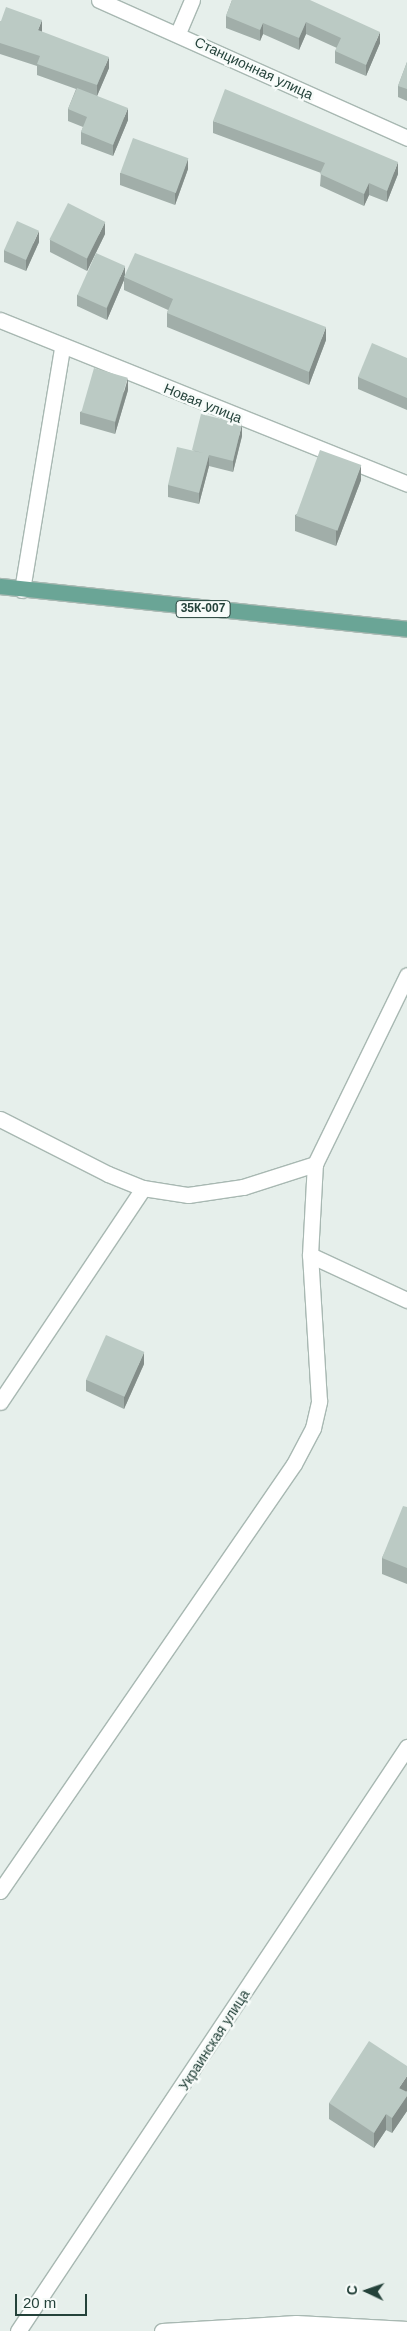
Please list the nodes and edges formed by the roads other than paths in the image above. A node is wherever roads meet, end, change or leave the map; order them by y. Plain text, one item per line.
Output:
1 (99, 0) edge
2 (192, 0) edge
3 (178, 33) junction
4 (407, 138) edge
5 (0, 320) edge
6 (62, 348) junction
7 (407, 484) edge
8 (0, 586) edge
9 (22, 590) junction
10 (407, 629) edge
11 (407, 975) edge
12 (0, 1119) edge
13 (315, 1164) junction
14 (143, 1188) junction
15 (310, 1255) junction
16 (407, 1300) edge
17 (0, 1402) edge
18 (407, 1747) edge
19 (0, 1891) edge
20 (407, 2329) edge
21 (18, 2331) edge
22 (162, 2331) edge

1 - 3 street, Станционная улица
2 - 3 street
3 - 4 street, Станционная улица
5 - 6 street, Новая улица
6 - 7 street, Новая улица
6 - 9 street
8 - 9 main road, 35К-007
9 - 10 main road, 35К-007
11 - 13 street
12 - 14 street
13 - 14 street
13 - 15 street
14 - 17 street
15 - 16 street
15 - 19 street
18 - 21 street, Украинская улица
20 - 22 street

